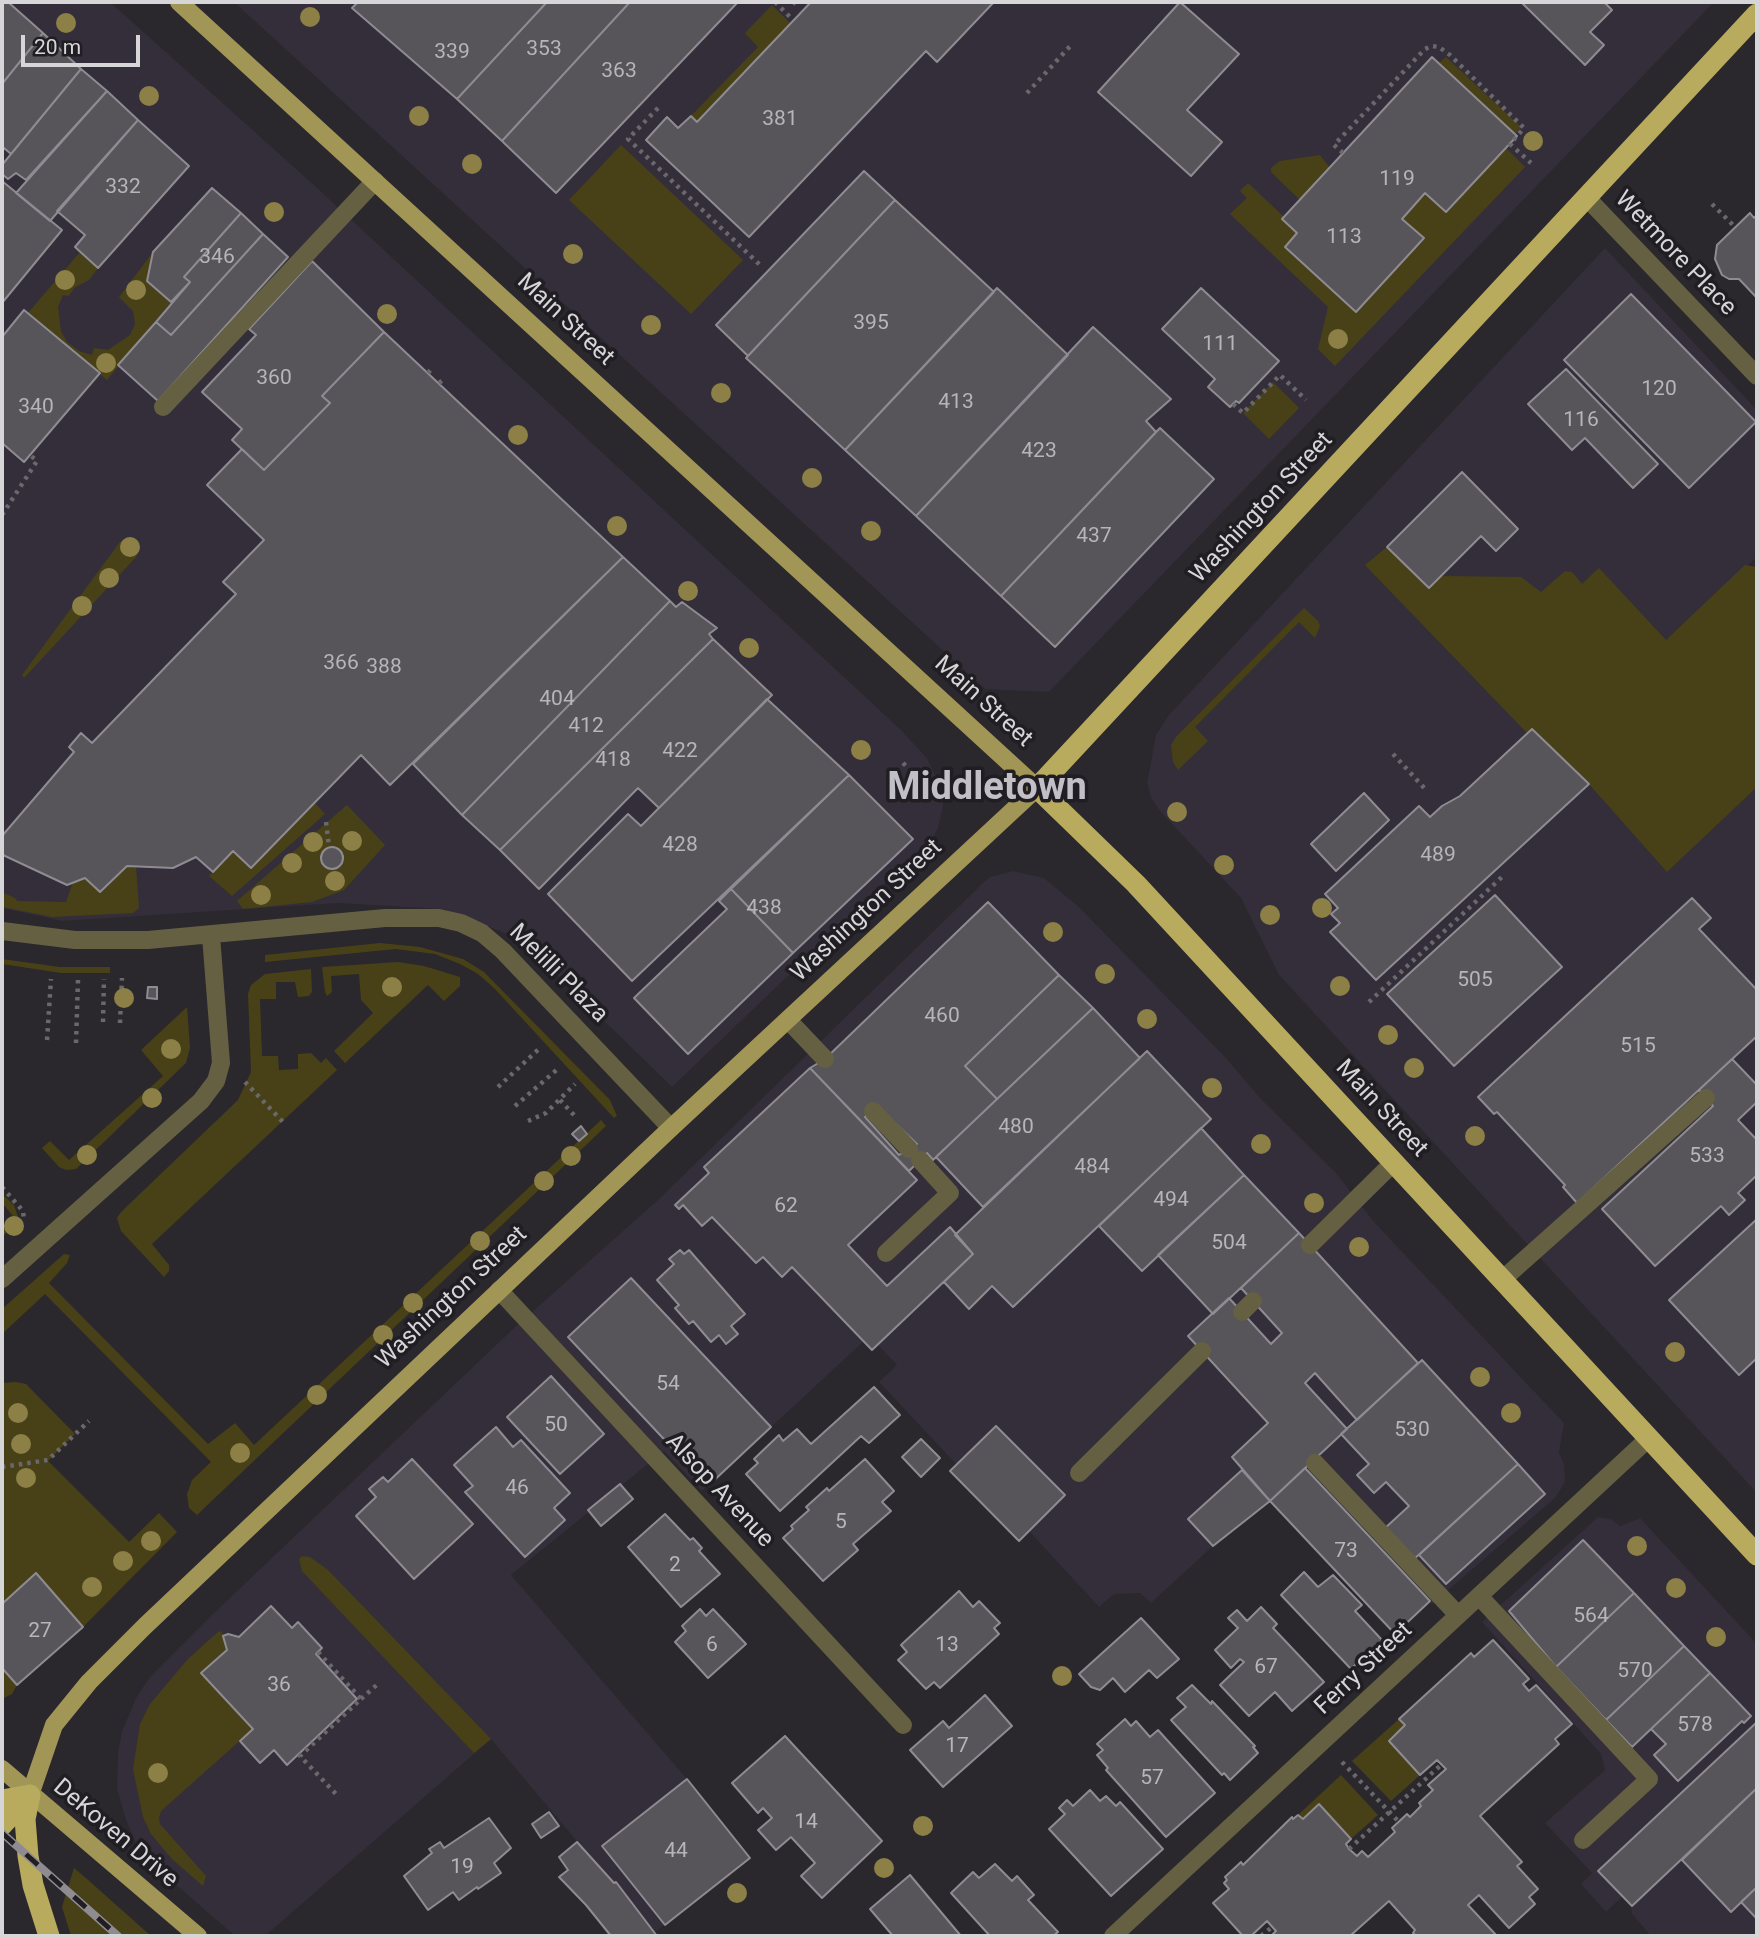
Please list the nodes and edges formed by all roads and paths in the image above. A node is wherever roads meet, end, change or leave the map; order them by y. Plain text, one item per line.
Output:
1 (179, 2) edge
2 (775, 2) edge
3 (793, 2) edge
4 (799, 2) edge
5 (1757, 14) edge
6 (793, 20) dead end
7 (1073, 43) dead end
8 (1027, 93) dead end
9 (658, 108) dead end
10 (1343, 153) dead end
11 (1531, 163) dead end
12 (375, 181) junction
13 (1586, 197) junction
14 (1712, 204) dead end
15 (1735, 227) dead end
16 (760, 265) dead end
17 (1757, 376) edge
18 (444, 379) dead end
19 (439, 383) dead end
20 (1306, 400) dead end
21 (1233, 404) dead end
22 (163, 407) dead end
23 (30, 456) dead end
24 (2, 514) edge
25 (1393, 754) dead end
26 (903, 763) dead end
27 (913, 773) dead end
28 (1037, 788) junction
29 (1427, 791) dead end
30 (326, 822) dead end
31 (329, 847) dead end
32 (1503, 876) dead end
33 (2, 931) edge
34 (211, 936) junction
35 (122, 978) dead end
36 (51, 979) dead end
37 (104, 979) dead end
38 (78, 980) dead end
39 (1369, 1002) dead end
40 (788, 1020) junction
41 (103, 1022) dead end
42 (120, 1023) dead end
43 (47, 1040) dead end
44 (76, 1043) dead end
45 (541, 1047) dead end
46 (825, 1059) dead end
47 (559, 1066) dead end
48 (243, 1078) dead end
49 (575, 1084) dead end
50 (498, 1087) dead end
51 (1706, 1098) dead end
52 (560, 1100) junction
53 (515, 1106) dead end
54 (873, 1111) dead end
55 (574, 1115) dead end
56 (528, 1121) dead end
57 (283, 1122) dead end
58 (671, 1128) junction
59 (1394, 1163) junction
60 (2, 1187) edge
61 (24, 1222) dead end
62 (1310, 1245) dead end
63 (886, 1253) dead end
64 (2, 1279) edge
65 (1503, 1279) junction
66 (499, 1290) junction
67 (1202, 1352) dead end
68 (89, 1422) dead end
69 (1650, 1437) junction
70 (1315, 1463) dead end
71 (2, 1467) edge
72 (1079, 1473) dead end
73 (1757, 1555) edge
74 (1479, 1596) junction
75 (1458, 1615) junction
76 (318, 1652) dead end
77 (380, 1682) dead end
78 (362, 1699) junction
79 (903, 1725) dead end
80 (1342, 1762) dead end
81 (1441, 1764) dead end
82 (2, 1769) edge
83 (336, 1794) dead end
84 (30, 1795) junction
85 (2, 1800) edge
86 (1389, 1812) junction
87 (1399, 1822) dead end
88 (2, 1825) edge
89 (1583, 1840) dead end
90 (1349, 1849) dead end
91 (1272, 1927) dead end
92 (49, 1936) edge
93 (198, 1936) edge
94 (1113, 1936) edge
95 (1261, 1936) edge

1 - 12 main road, Main Street
2 - 6 path
3 - 4 path
5 - 13 highway, Washington Street
7 - 8 path
9 - 16 path
10 - 11 path
12 - 22 street
12 - 28 main road, Main Street
13 - 17 street, Wetmore Place
13 - 28 highway, Washington Street
14 - 15 path
18 - 19 path
20 - 21 path
23 - 24 path
25 - 29 path
26 - 27 path
28 - 40 main road, Washington Street
28 - 59 highway, Main Street
30 - 31 path
32 - 39 path
33 - 34 street, Melilli Plaza
34 - 58 street, Melilli Plaza
34 - 64 street
35 - 42 path
36 - 43 path
37 - 41 path
38 - 44 path
40 - 46 street
40 - 58 main road, Washington Street
45 - 50 path
47 - 53 path
48 - 57 path
49 - 52 path
51 - 65 street
52 - 55 path
52 - 56 path
54 - 63 street
58 - 66 main road, Washington Street
59 - 62 street
59 - 65 highway, Main Street
60 - 61 path
65 - 69 highway, Main Street
66 - 79 street, Alsop Avenue
66 - 84 main road, Washington Street
67 - 72 street
68 - 71 path
69 - 73 highway, Main Street
69 - 74 street, Ferry Street
70 - 75 street
74 - 75 street, Ferry Street
74 - 89 street
75 - 94 street, Ferry Street
76 - 78 path
77 - 78 path
78 - 83 path
80 - 86 path
81 - 86 path
82 - 84 main road, DeKoven Drive
84 - 85 highway
84 - 88 highway
84 - 92 highway
84 - 93 main road, DeKoven Drive
86 - 87 path
86 - 90 path
91 - 95 path

